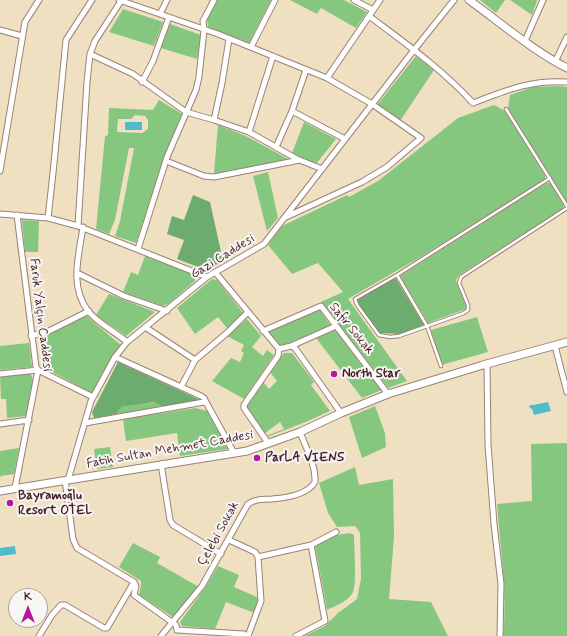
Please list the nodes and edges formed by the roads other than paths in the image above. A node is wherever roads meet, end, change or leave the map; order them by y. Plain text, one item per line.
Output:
1 (39, 0) edge
2 (92, 0) edge
3 (120, 0) edge
4 (167, 0) edge
5 (214, 0) edge
6 (275, 0) edge
7 (354, 0) edge
8 (380, 0) edge
9 (454, 0) edge
10 (469, 0) edge
11 (543, 0) edge
12 (373, 10) junction
13 (160, 14) junction
14 (369, 16) junction
15 (169, 17) junction
16 (0, 30) edge
17 (204, 30) junction
18 (22, 36) junction
19 (567, 37) edge
20 (229, 38) junction
21 (525, 41) junction
22 (251, 47) junction
23 (414, 50) junction
24 (90, 54) junction
25 (273, 56) junction
26 (555, 62) junction
27 (567, 68) edge
28 (306, 70) junction
29 (327, 78) junction
30 (142, 82) junction
31 (567, 82) edge
32 (372, 104) junction
33 (506, 109) dead end
34 (292, 110) junction
35 (186, 112) junction
36 (214, 120) junction
37 (249, 132) junction
38 (345, 139) junction
39 (276, 147) junction
40 (300, 160) junction
41 (166, 161) junction
42 (322, 169) junction
43 (0, 171) edge
44 (550, 178) junction
45 (567, 207) edge
46 (0, 214) edge
47 (17, 215) junction
48 (285, 217) junction
49 (48, 218) junction
50 (80, 226) junction
51 (138, 249) junction
52 (215, 272) junction
53 (76, 273) junction
54 (397, 275) junction
55 (207, 277) junction
56 (89, 311) junction
57 (167, 311) junction
58 (248, 312) junction
59 (336, 326) junction
60 (427, 326) junction
61 (144, 327) junction
62 (263, 331) junction
63 (31, 336) junction
64 (127, 342) junction
65 (567, 342) edge
66 (290, 346) junction
67 (555, 346) junction
68 (279, 349) junction
69 (115, 357) junction
70 (195, 360) junction
71 (487, 363) junction
72 (442, 366) dead end
73 (38, 370) junction
74 (0, 374) edge
75 (181, 387) junction
76 (567, 392) edge
77 (388, 394) junction
78 (93, 397) junction
79 (207, 404) junction
80 (341, 413) junction
81 (29, 420) junction
82 (85, 423) junction
83 (0, 424) edge
84 (300, 432) junction
85 (268, 443) junction
86 (234, 453) junction
87 (161, 464) junction
88 (67, 480) junction
89 (15, 488) junction
90 (0, 490) edge
91 (336, 532) dead end
92 (229, 540) junction
93 (310, 545) junction
94 (221, 554) junction
95 (258, 557) junction
96 (134, 582) junction
97 (172, 622) junction
98 (191, 633) edge
99 (39, 636) edge
100 (161, 636) edge
101 (247, 636) edge
102 (296, 636) edge
103 (500, 636) edge

1 - 18 street
2 - 49 street
3 - 13 street
3 - 24 street
4 - 13 street
5 - 17 street
6 - 22 street
7 - 12 street
8 - 12 street
9 - 23 street, Gazi Caddesi
10 - 21 street
11 - 21 street
12 - 14 street
13 - 15 street
14 - 23 street
14 - 29 street
15 - 17 street
15 - 30 street
16 - 18 street
17 - 20 street
17 - 35 street
18 - 43 street
19 - 26 street
20 - 22 street
20 - 36 street
21 - 26 street
22 - 25 street
23 - 31 street
23 - 32 street, Gazi Caddesi
24 - 30 street
24 - 50 street
25 - 28 street
25 - 37 street
26 - 27 street
28 - 29 street
28 - 34 street
29 - 32 street
30 - 35 street
32 - 38 street, Gazi Caddesi
32 - 48 street
33 - 44 lane
34 - 38 street
34 - 39 street
35 - 36 street
35 - 41 street
36 - 37 street
37 - 39 street
38 - 42 street, Gazi Caddesi
39 - 40 street
40 - 41 street
40 - 42 street
41 - 51 street
42 - 48 street, Gazi Caddesi
44 - 45 lane
44 - 54 lane
45 - 60 lane
46 - 47 street
47 - 49 street
47 - 63 street, Faruk Yalçın Caddesi
48 - 52 street, Gazi Caddesi
49 - 50 street
50 - 51 street
50 - 53 street
51 - 55 street
52 - 55 street, Gazi Caddesi
52 - 58 street
53 - 56 street
53 - 57 street
54 - 60 lane
54 - 60 lane
55 - 57 street, Gazi Caddesi
56 - 63 street
56 - 64 street
57 - 61 street, Gazi Caddesi
58 - 62 street
58 - 70 street
59 - 62 street, Safir Sokak
59 - 66 street
59 - 77 street, Safir Sokak
60 - 72 lane
61 - 64 street, Gazi Caddesi
61 - 70 street
62 - 68 street
63 - 73 street, Faruk Yalçın Caddesi
64 - 69 street, Gazi Caddesi
65 - 67 street, Fatih Sultan Mehmet Caddesi
66 - 68 street
66 - 80 street
67 - 71 street, Fatih Sultan Mehmet Caddesi
67 - 76 street
68 - 85 street
69 - 75 street
69 - 78 street, Gazi Caddesi
70 - 75 street
71 - 77 street, Fatih Sultan Mehmet Caddesi
71 - 103 street
73 - 74 street
73 - 78 street
73 - 81 street, Faruk Yalçın Caddesi
75 - 79 street
77 - 80 street, Fatih Sultan Mehmet Caddesi
78 - 82 street, Gazi Caddesi
79 - 82 street
79 - 86 street
80 - 84 street, Fatih Sultan Mehmet Caddesi
81 - 83 street
81 - 89 street, Faruk Yalçın Caddesi
82 - 88 street, Gazi Caddesi
84 - 85 street, Fatih Sultan Mehmet Caddesi
84 - 92 street, Çelebi Sokak
85 - 86 street, Fatih Sultan Mehmet Caddesi
86 - 87 street, Fatih Sultan Mehmet Caddesi
87 - 88 street, Fatih Sultan Mehmet Caddesi
87 - 94 street
88 - 89 street, Fatih Sultan Mehmet Caddesi
88 - 96 street
89 - 90 street, Fatih Sultan Mehmet Caddesi
91 - 93 street
92 - 94 street, Çelebi Sokak
92 - 95 street
93 - 95 street
93 - 102 street
94 - 97 street, Çelebi Sokak
95 - 101 street
96 - 97 street
96 - 99 street
97 - 98 street
97 - 100 street, Çelebi Sokak
98 - 101 street

